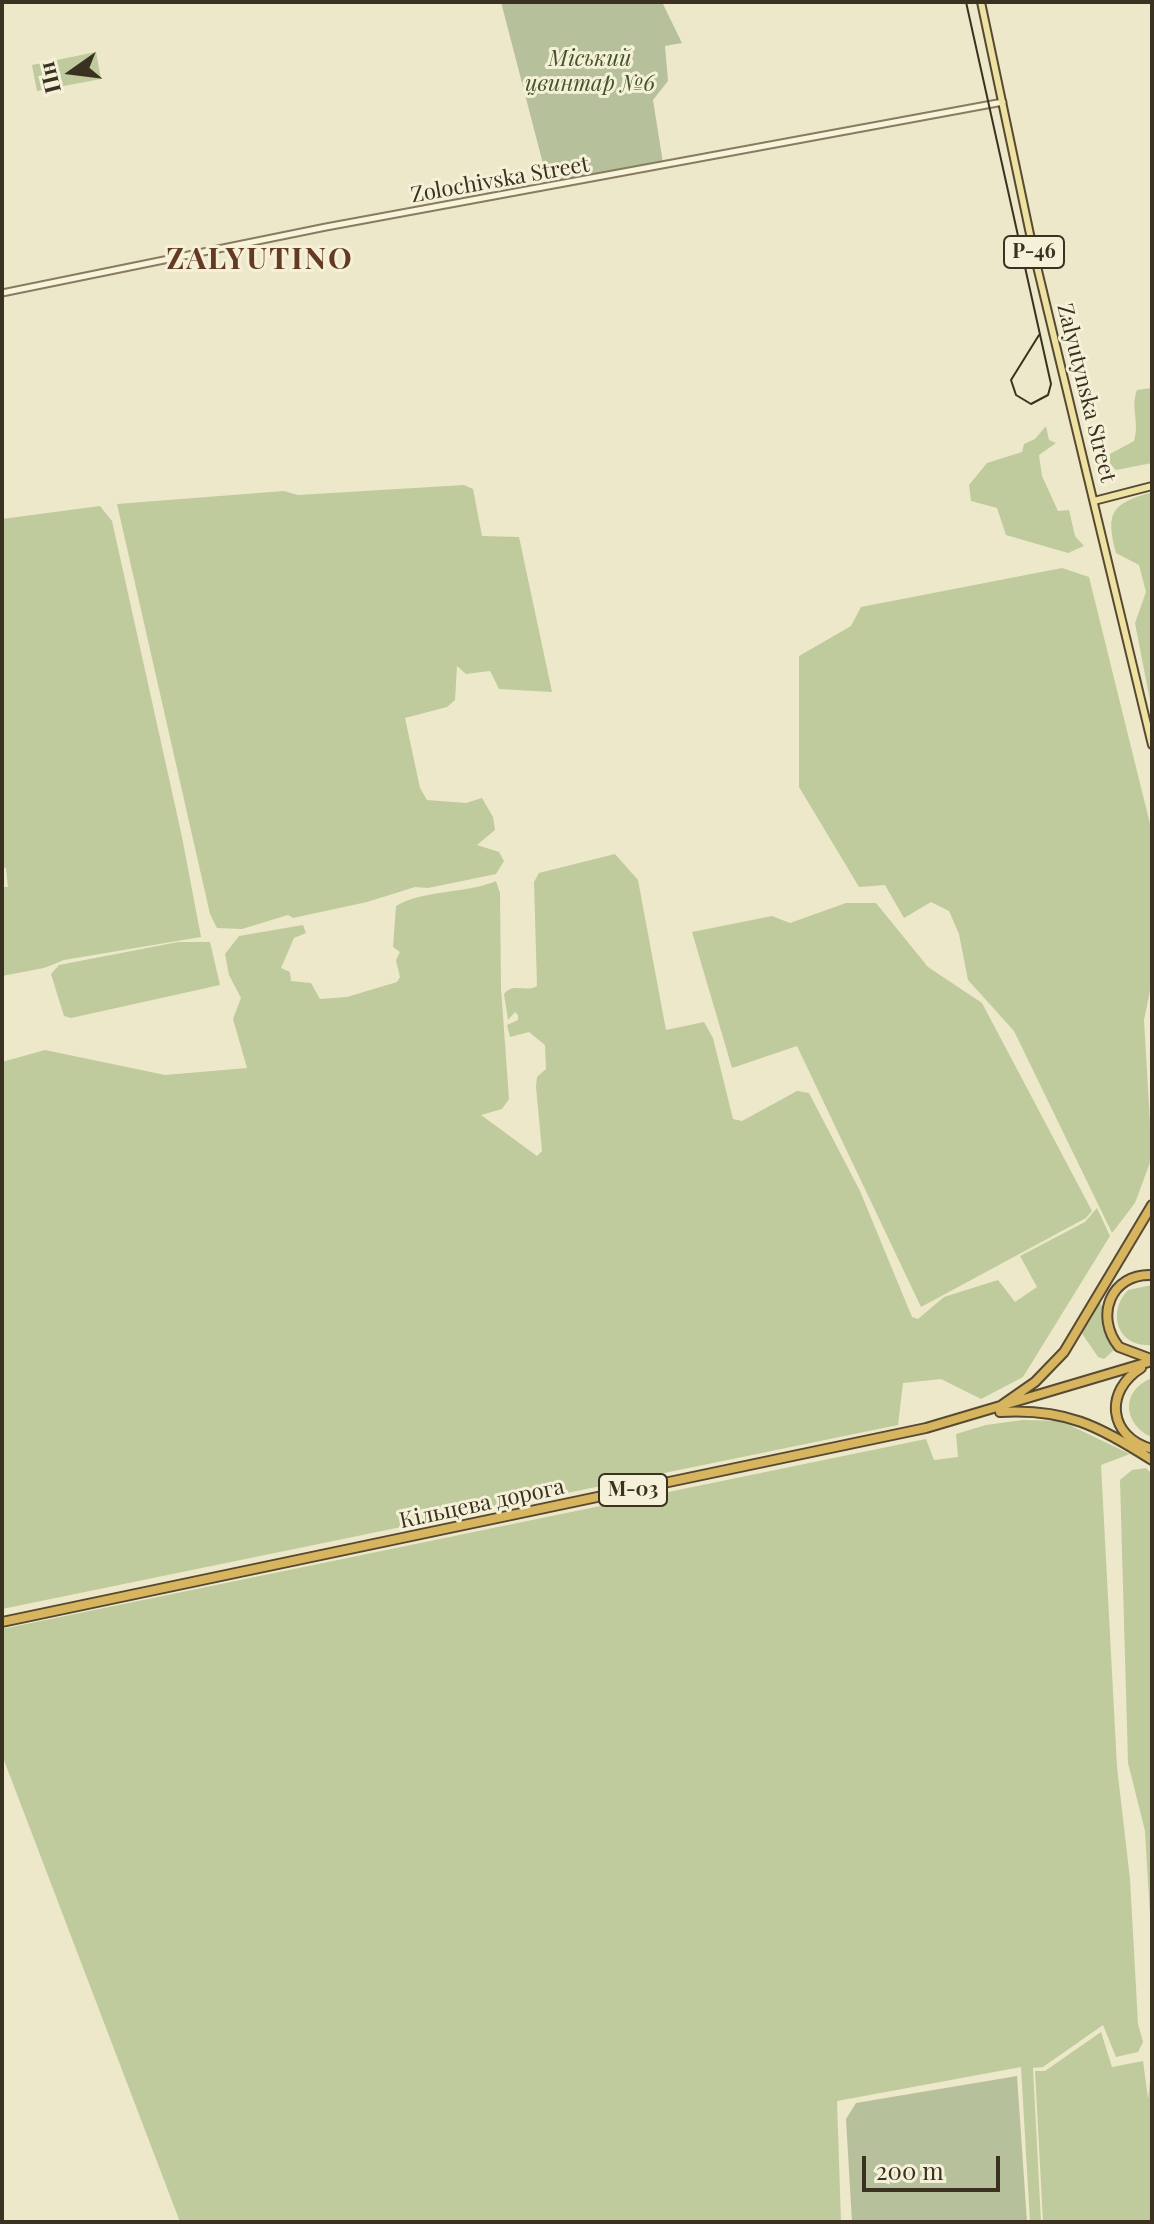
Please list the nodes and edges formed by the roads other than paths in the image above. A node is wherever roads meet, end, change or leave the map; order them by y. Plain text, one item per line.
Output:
1 (981, 2) edge
2 (1004, 102) junction
3 (2, 293) edge
4 (1152, 486) edge
5 (1094, 501) junction
6 (1152, 745) edge
7 (1152, 1205) edge
8 (1152, 1275) edge
9 (1152, 1360) edge
10 (983, 1414) junction
11 (1152, 1449) edge
12 (1152, 1460) edge
13 (2, 1622) edge

1 - 2 main road, Zalyutynska Street / Р-46
2 - 3 street, Zolochivska Street
2 - 5 main road, Zalyutynska Street / Р-46
4 - 5 main road
5 - 6 main road, Zalyutynska Street / Р-46
7 - 10 highway
8 - 9 highway
9 - 10 highway, Кільцева дорога / М-03
9 - 11 highway
10 - 12 highway
10 - 13 highway, Кільцева дорога / М-03

